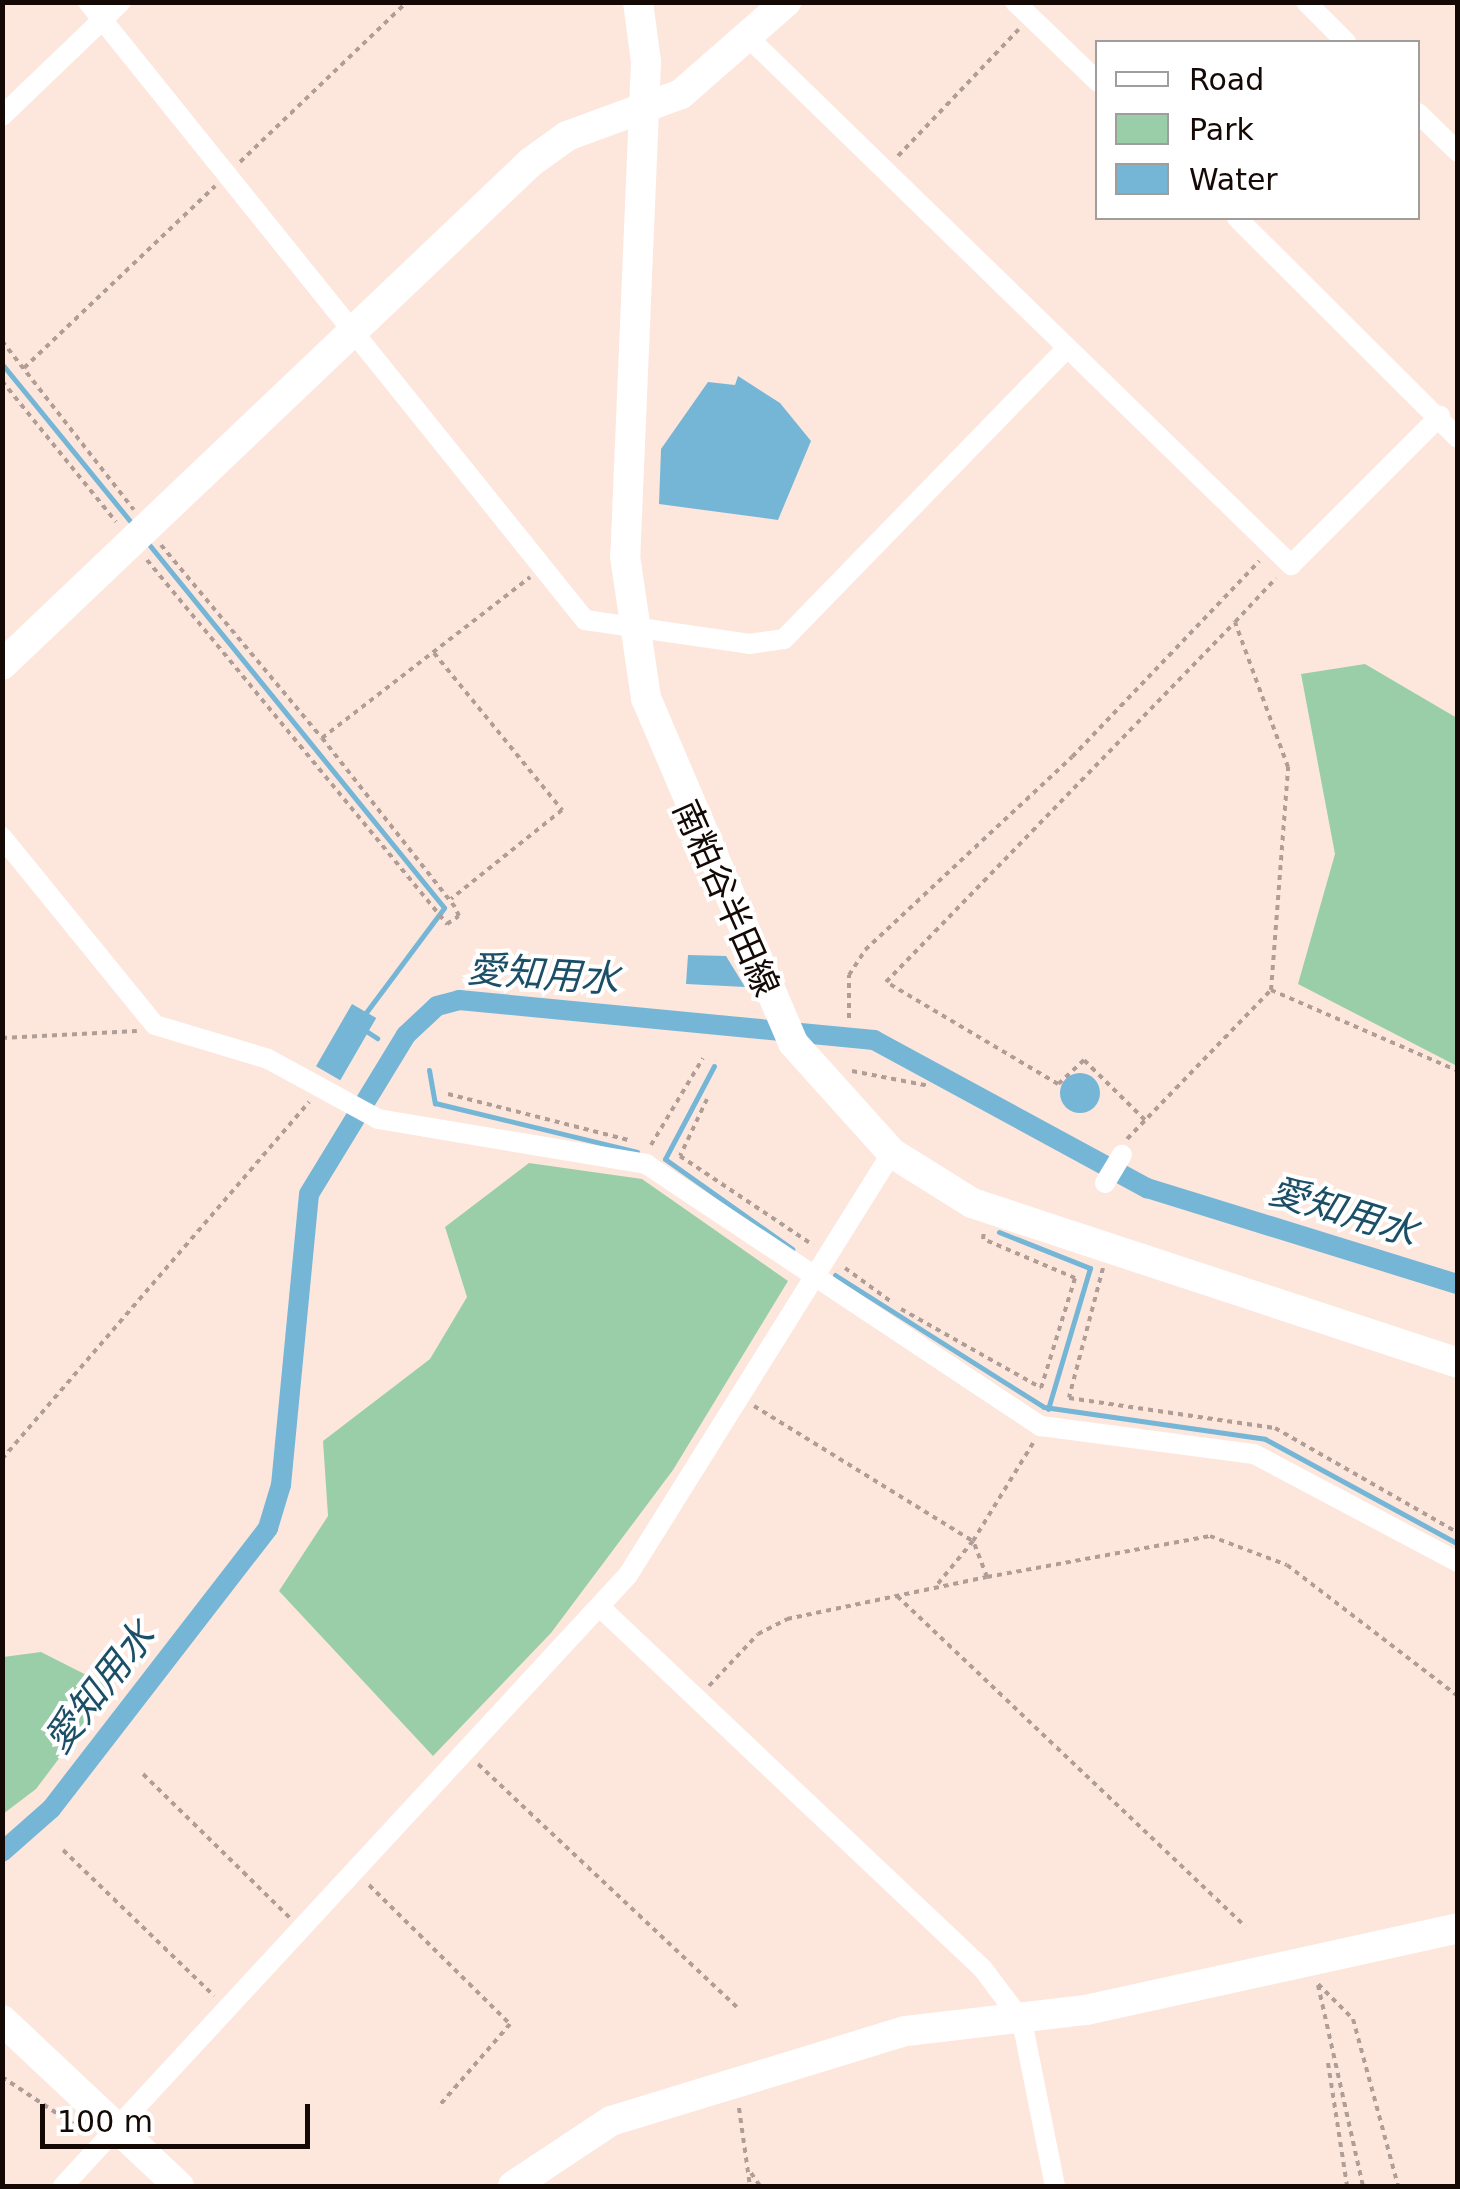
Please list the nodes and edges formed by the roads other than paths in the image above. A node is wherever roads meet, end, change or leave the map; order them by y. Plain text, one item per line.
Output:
1 (88, 2) edge
2 (120, 2) edge
3 (638, 2) edge
4 (786, 2) edge
5 (1306, 2) edge
6 (1022, 10) edge
7 (102, 21) junction
8 (750, 39) junction
9 (1344, 40) edge
10 (1095, 79) edge
11 (638, 112) junction
12 (1420, 115) edge
13 (2, 116) edge
14 (1458, 152) edge
15 (1239, 220) edge
16 (352, 332) junction
17 (1067, 348) junction
18 (1440, 416) junction
19 (1458, 438) edge
20 (636, 628) junction
21 (2, 665) edge
22 (2, 837) edge
23 (892, 1153) junction
24 (1122, 1155) road end
25 (1104, 1184) dead end
26 (814, 1282) junction
27 (1458, 1362) edge
28 (1458, 1562) edge
29 (601, 1608) junction
30 (1458, 1928) edge
31 (2, 2020) edge
32 (1022, 2022) junction
33 (107, 2133) junction
34 (63, 2186) edge
35 (179, 2186) edge
36 (513, 2186) edge
37 (1055, 2186) edge

1 - 7 street
2 - 7 street
3 - 11 street, 南粕谷半田線
4 - 8 street
5 - 9 street
6 - 10 street
7 - 13 street
7 - 16 street
8 - 11 street
8 - 17 street
11 - 16 street
11 - 20 street, 南粕谷半田線
12 - 14 street
15 - 18 street
16 - 20 street
16 - 21 street
17 - 18 street
17 - 20 street
18 - 19 street
20 - 23 street, 南粕谷半田線
22 - 26 street
23 - 26 street
23 - 27 street, 南粕谷半田線
24 - 25 street
26 - 28 street
26 - 29 street
29 - 32 street
29 - 33 street
30 - 32 street
31 - 33 street
32 - 36 street
32 - 37 street
33 - 34 street
33 - 35 street

